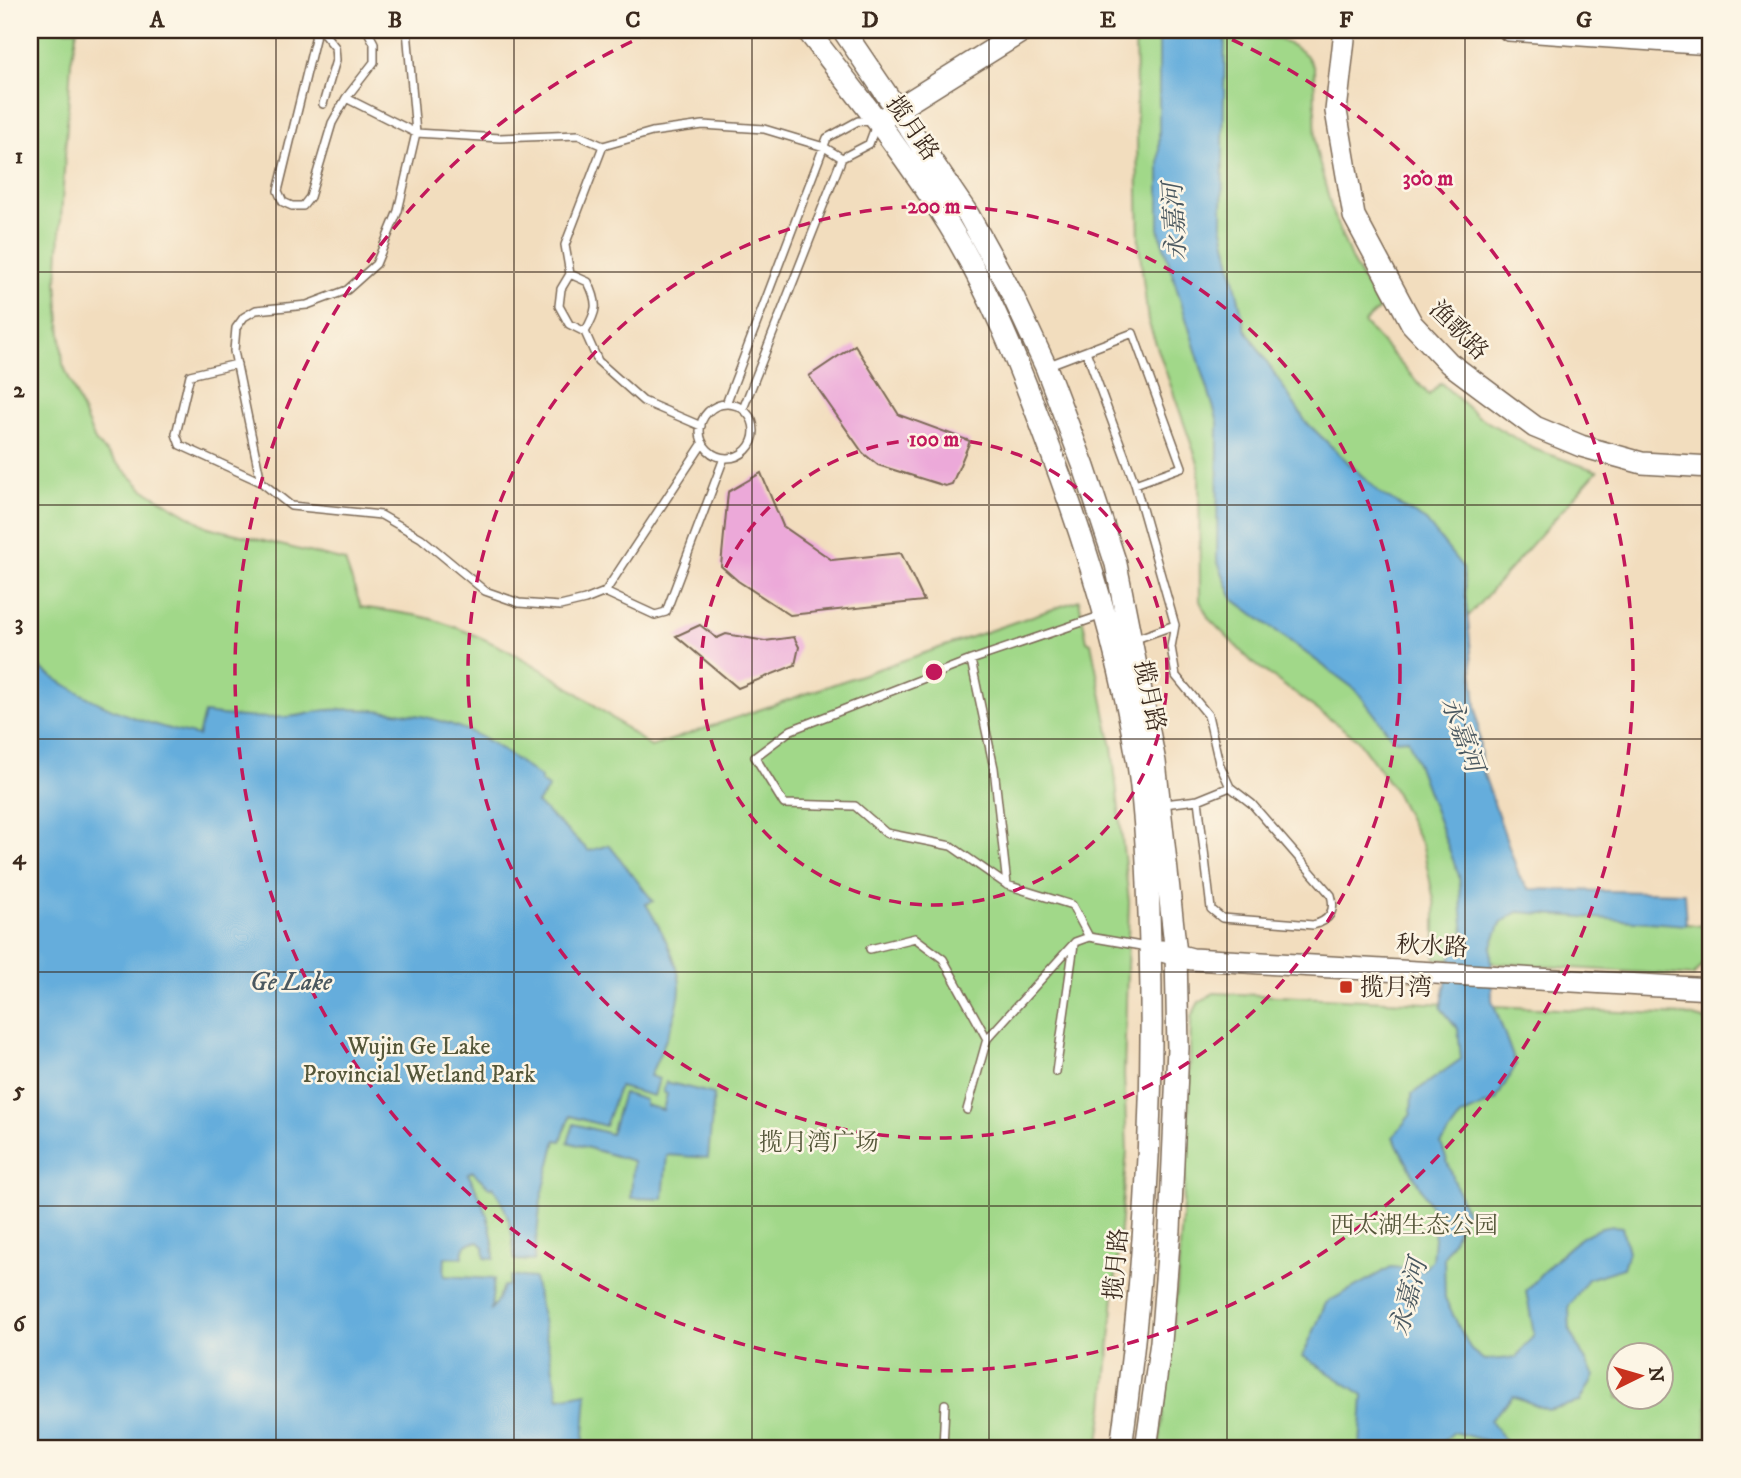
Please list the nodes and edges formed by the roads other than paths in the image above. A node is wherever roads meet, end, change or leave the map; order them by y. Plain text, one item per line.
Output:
1 (316, 30) edge
2 (321, 30) edge
3 (367, 30) edge
4 (407, 30) edge
5 (807, 30) edge
6 (843, 30) edge
7 (1024, 30) edge
8 (1345, 30) edge
9 (1509, 30) edge
10 (1711, 44) edge
11 (346, 98) junction
12 (323, 103) dead end
13 (897, 109) junction
14 (877, 122) junction
15 (416, 133) junction
16 (603, 146) junction
17 (824, 147) junction
18 (842, 158) junction
19 (570, 274) junction
20 (585, 332) junction
21 (1086, 351) junction
22 (237, 364) junction
23 (1046, 367) junction
24 (726, 404) junction
25 (743, 409) junction
26 (701, 426) junction
27 (703, 443) junction
28 (724, 458) junction
29 (1711, 467) edge
30 (261, 482) junction
31 (1135, 484) junction
32 (605, 592) junction
33 (1104, 614) junction
34 (1175, 625) junction
35 (1132, 640) junction
36 (971, 660) junction
37 (1230, 788) junction
38 (1198, 800) junction
39 (1160, 804) junction
40 (1007, 885) junction
41 (1089, 937) junction
42 (1074, 942) junction
43 (870, 948) dead end
44 (1150, 948) junction
45 (1176, 954) junction
46 (1711, 989) edge
47 (986, 1039) junction
48 (1056, 1072) dead end
49 (967, 1110) dead end
50 (944, 1404) dead end
51 (943, 1448) edge
52 (1121, 1448) edge
53 (1146, 1448) edge

1 - 11 lane
2 - 12 lane
3 - 11 lane
4 - 15 lane
5 - 14 street, 揽月路
6 - 13 street, 揽月路
7 - 13 street
8 - 29 street, 渔歌路
9 - 10 street
11 - 15 lane
13 - 14 street
13 - 23 street, 揽月路
14 - 17 lane
14 - 18 lane
14 - 33 street, 揽月路
15 - 16 lane
15 - 22 lane
16 - 17 lane
16 - 19 lane
17 - 18 lane
17 - 24 lane
18 - 25 lane
19 - 20 lane
19 - 20 lane
20 - 26 lane
21 - 23 lane
21 - 31 lane
21 - 31 lane
22 - 30 lane
22 - 30 lane
23 - 35 street, 揽月路
24 - 25 lane
24 - 26 lane
25 - 28 lane
26 - 27 lane
27 - 28 lane
27 - 32 lane
28 - 32 lane
30 - 32 lane
31 - 34 lane
33 - 36 lane
33 - 44 street, 揽月路
34 - 35 lane
34 - 37 lane
35 - 39 street, 揽月路
36 - 40 lane
36 - 40 lane
37 - 38 lane
37 - 38 lane
38 - 39 lane
39 - 45 street, 揽月路
40 - 41 lane
41 - 42 lane
41 - 44 lane
42 - 47 lane
42 - 48 lane
43 - 47 lane
44 - 45 street, 秋水路
44 - 52 street, 揽月路
45 - 46 street, 秋水路
45 - 53 street, 揽月路
47 - 49 lane
50 - 51 lane

